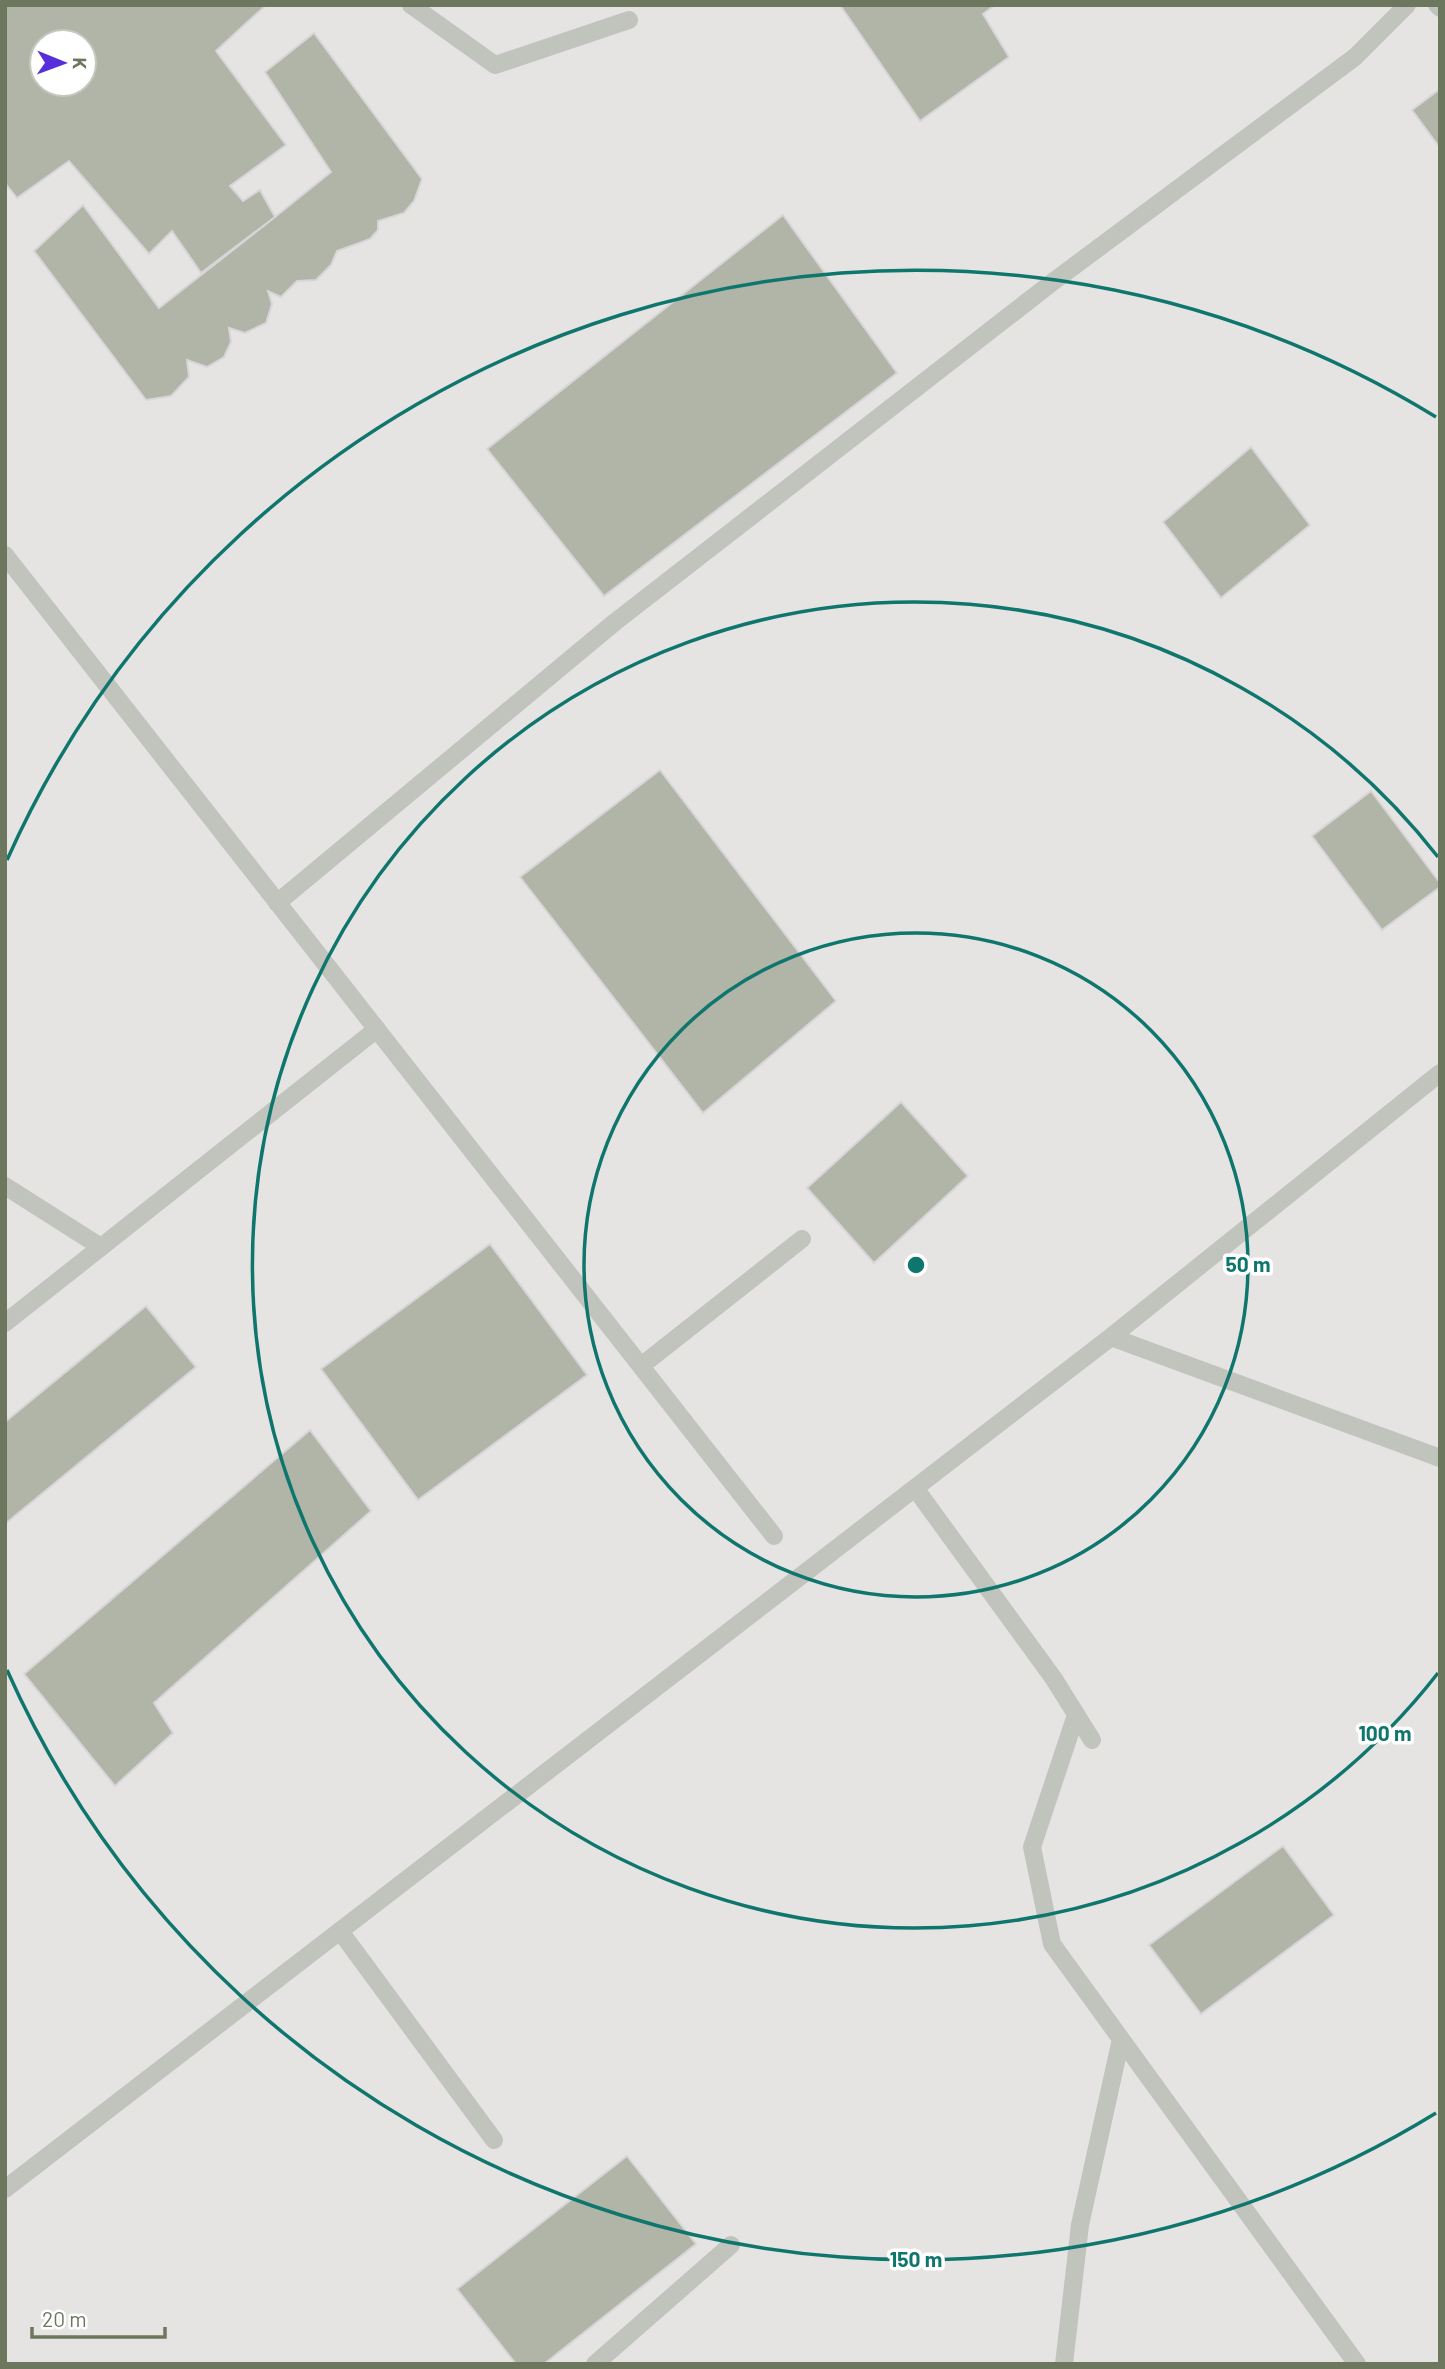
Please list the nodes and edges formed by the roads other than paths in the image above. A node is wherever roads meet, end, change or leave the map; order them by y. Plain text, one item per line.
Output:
1 (411, 5) edge
2 (1407, 5) edge
3 (629, 20) dead end
4 (5, 555) edge
5 (277, 902) junction
6 (377, 1029) junction
7 (1440, 1073) edge
8 (5, 1186) edge
9 (802, 1239) dead end
10 (101, 1247) junction
11 (5, 1323) edge
12 (1111, 1337) junction
13 (641, 1366) junction
14 (1440, 1458) edge
15 (915, 1488) junction
16 (774, 1536) dead end
17 (1076, 1715) junction
18 (1092, 1740) dead end
19 (341, 1931) junction
20 (1121, 2039) junction
21 (494, 2140) dead end
22 (5, 2189) edge
23 (731, 2245) dead end
24 (595, 2364) edge
25 (1064, 2364) edge
26 (1357, 2364) edge

1 - 3 lane
2 - 5 lane
4 - 5 lane
5 - 6 lane
6 - 10 lane
6 - 13 lane
7 - 12 lane
8 - 10 lane
9 - 13 lane
10 - 11 lane
12 - 14 lane
12 - 15 lane
13 - 16 lane
15 - 17 lane
15 - 19 lane
17 - 18 lane
17 - 20 lane
19 - 21 lane
19 - 22 lane
20 - 25 lane
20 - 26 lane
23 - 24 lane

